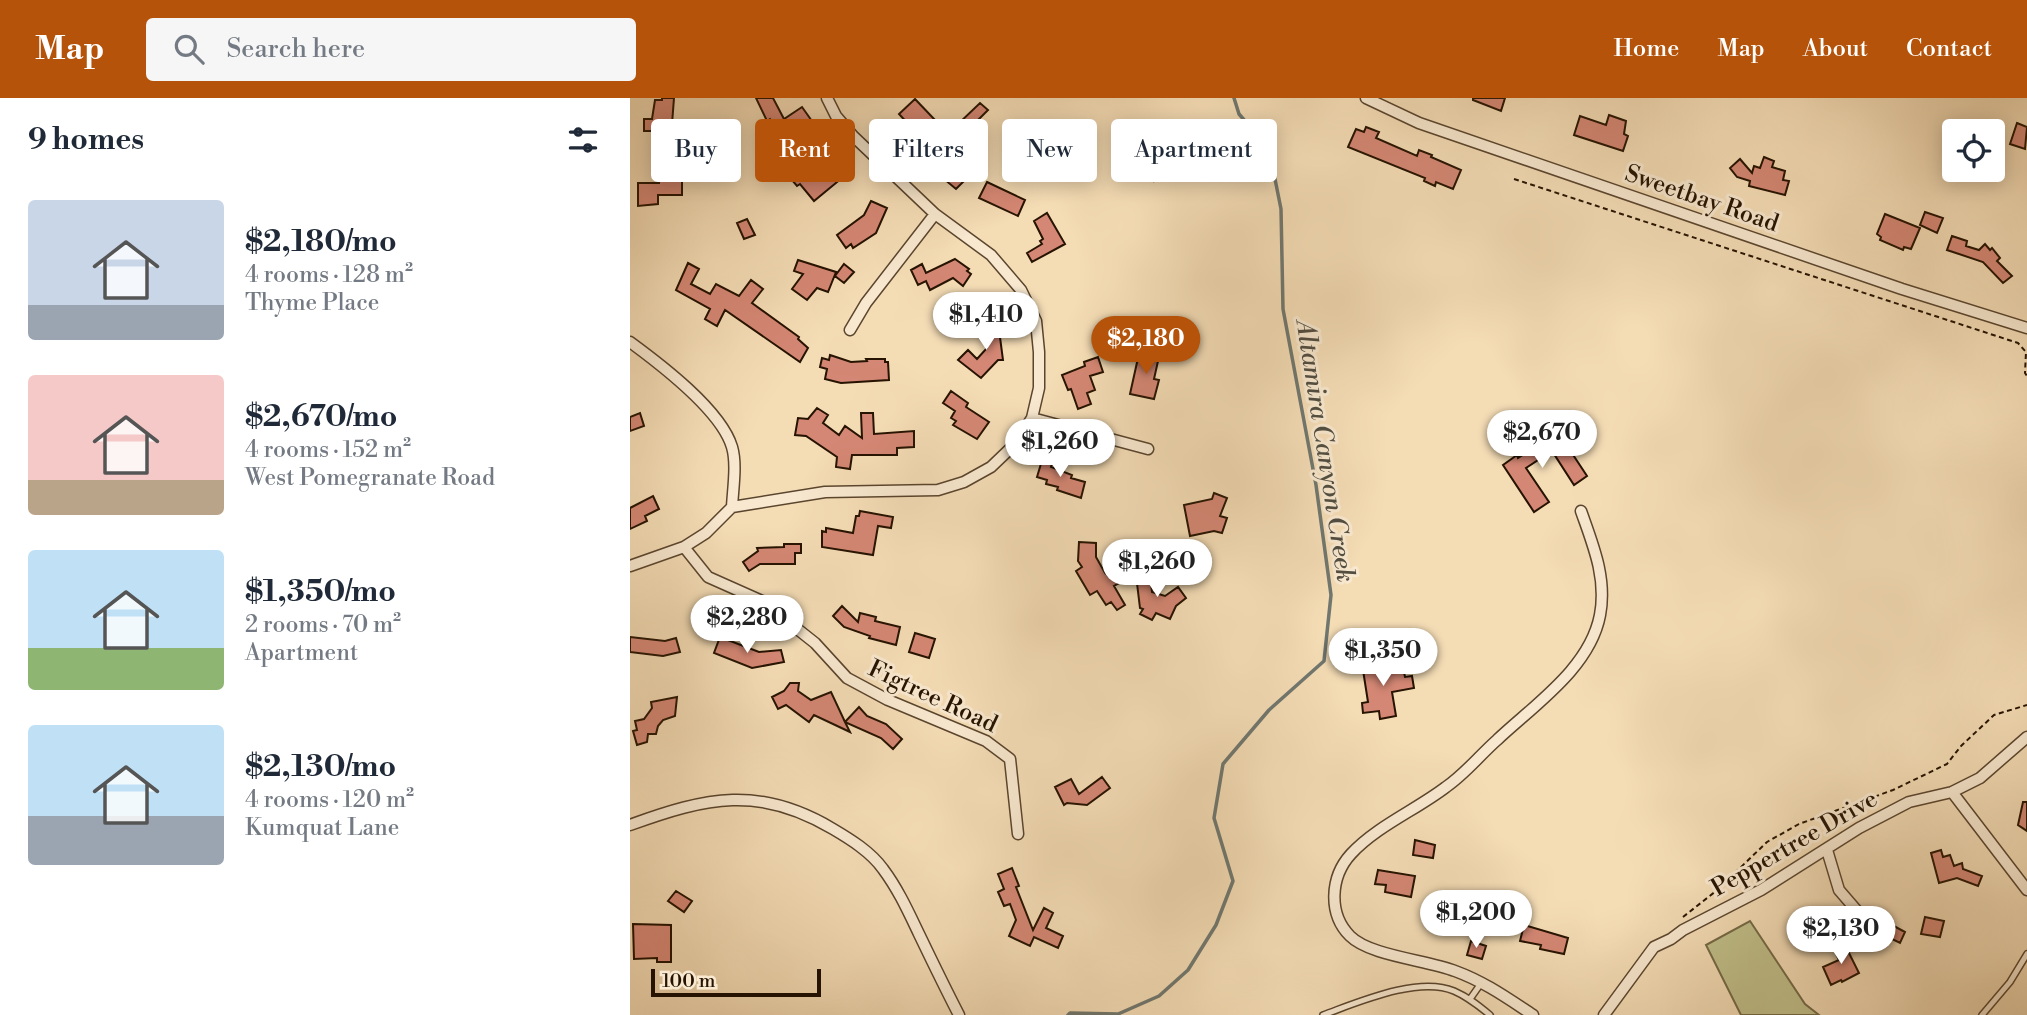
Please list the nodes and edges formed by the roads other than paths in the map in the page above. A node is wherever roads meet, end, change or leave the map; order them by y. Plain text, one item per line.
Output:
1 (827, 98) edge
2 (1366, 98) edge
3 (935, 214) junction
4 (2027, 328) edge
5 (849, 330) dead end
6 (630, 342) edge
7 (1032, 418) junction
8 (1148, 449) dead end
9 (732, 507) junction
10 (1581, 511) dead end
11 (684, 547) junction
12 (630, 566) edge
13 (2027, 737) edge
14 (1952, 792) junction
15 (630, 825) edge
16 (1018, 834) dead end
17 (1827, 849) junction
18 (2027, 890) edge
19 (1864, 919) dead end
20 (2027, 954) edge
21 (1482, 982) junction
22 (1470, 999) junction
23 (959, 1015) edge
24 (1323, 1015) edge
25 (1490, 1015) edge
26 (1533, 1015) edge
27 (1604, 1015) edge
28 (1982, 1015) edge

1 - 3 street
2 - 4 street, Sweetbay Road
3 - 5 street
3 - 7 street
6 - 9 street
7 - 8 street
7 - 9 street
9 - 11 street
10 - 21 street
11 - 12 street
11 - 16 street, Figtree Road
13 - 14 street, Peppertree Drive
14 - 17 street, Peppertree Drive
14 - 18 street
15 - 23 street
17 - 19 street
17 - 27 street, Peppertree Drive
20 - 28 lane
21 - 22 lane
21 - 26 street
22 - 24 lane
22 - 25 lane

